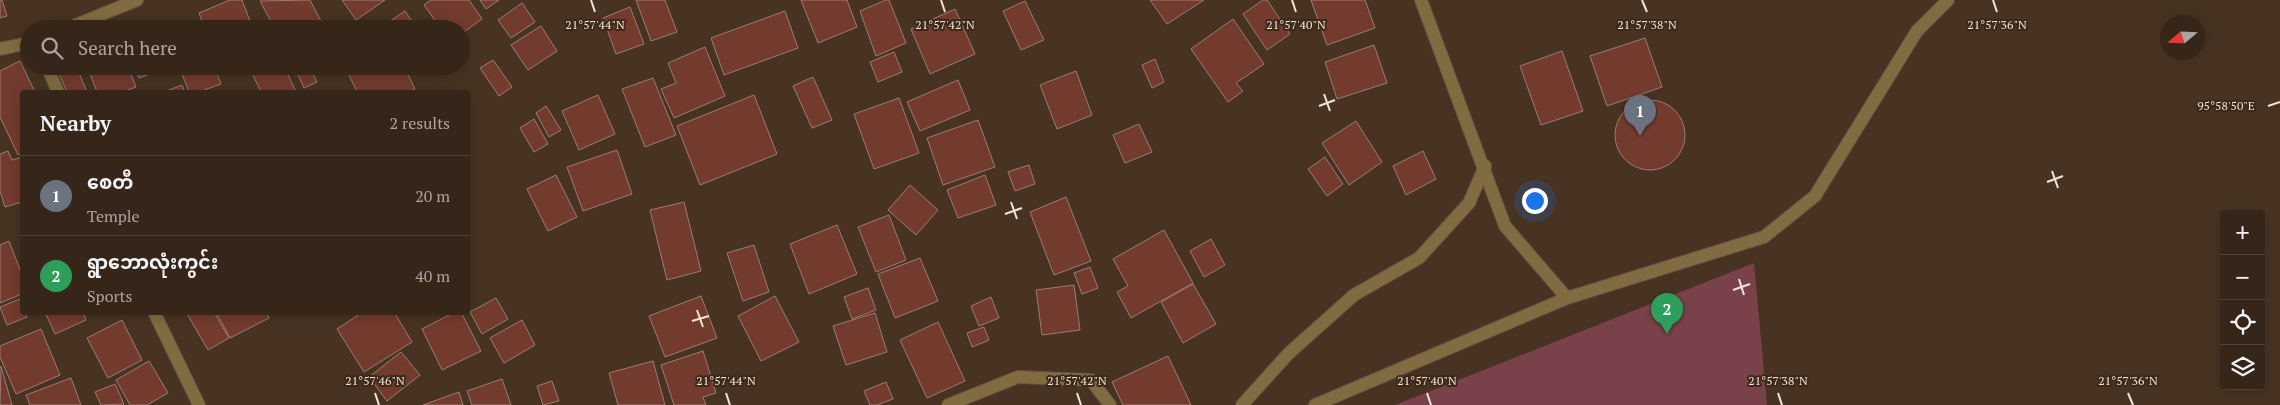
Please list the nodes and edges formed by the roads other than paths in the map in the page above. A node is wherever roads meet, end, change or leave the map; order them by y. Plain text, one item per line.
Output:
1 (137, 0) edge
2 (1421, 0) edge
3 (1948, 0) edge
4 (88, 20) edge
5 (20, 45) edge
6 (0, 49) edge
7 (51, 75) edge
8 (57, 90) edge
9 (1485, 166) junction
10 (1567, 298) junction
11 (155, 315) edge
12 (199, 405) edge
13 (948, 405) edge
14 (1110, 405) edge
15 (1242, 405) edge
16 (1315, 405) edge

1 - 4 street
2 - 9 street
3 - 10 street
5 - 6 street
7 - 8 street
9 - 10 street
9 - 15 street
10 - 16 street
11 - 12 street
13 - 14 street

